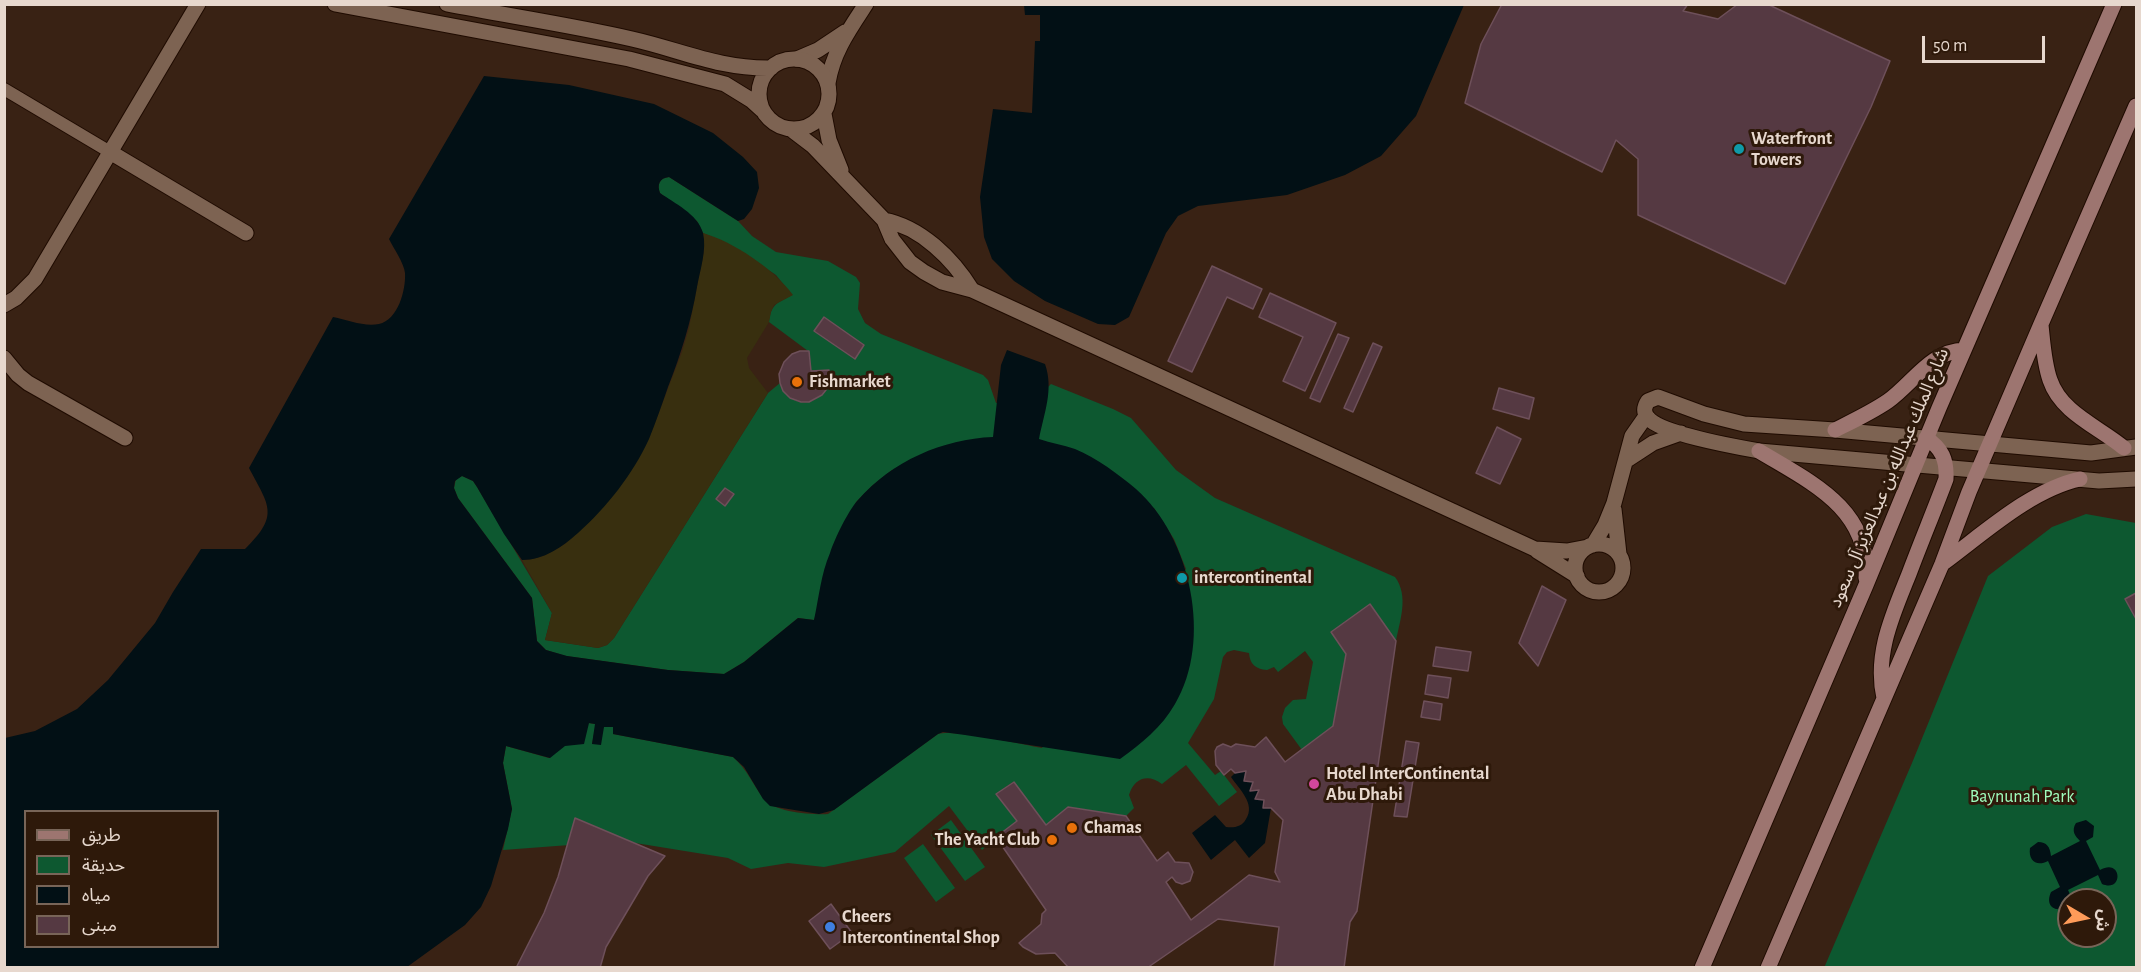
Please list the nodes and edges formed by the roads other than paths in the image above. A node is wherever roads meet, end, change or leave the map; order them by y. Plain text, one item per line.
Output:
1 (198, 4) edge
2 (334, 4) edge
3 (447, 4) edge
4 (2114, 4) edge
5 (866, 7) edge
6 (848, 30) junction
7 (796, 59) junction
8 (771, 68) junction
9 (828, 83) junction
10 (4, 89) edge
11 (2136, 106) edge
12 (762, 110) junction
13 (824, 114) junction
14 (792, 130) junction
15 (110, 152) junction
16 (844, 178) junction
17 (246, 232) dead end
18 (4, 305) edge
19 (2041, 324) junction
20 (1964, 350) junction
21 (4, 358) edge
22 (1646, 416) junction
23 (1835, 430) junction
24 (1681, 433) junction
25 (124, 438) dead end
26 (1926, 438) junction
27 (1990, 444) junction
28 (2130, 448) edge
29 (1759, 451) junction
30 (1627, 460) junction
31 (1916, 464) junction
32 (1947, 467) junction
33 (1978, 470) junction
34 (2080, 479) junction
35 (2136, 479) edge
36 (1614, 503) junction
37 (1590, 546) junction
38 (1535, 549) junction
39 (1619, 554) junction
40 (1942, 564) junction
41 (1577, 576) junction
42 (1866, 585) junction
43 (1884, 698) junction
44 (1702, 968) edge
45 (1768, 968) edge

1 - 15 street
2 - 12 street
3 - 8 street
4 - 20 main road, شارع الملك عبدالله بن عبدالعزيز آل سعود
5 - 6 street
6 - 7 street
6 - 9 street
7 - 8 street
7 - 9 street
8 - 12 street
9 - 13 street
10 - 15 street
11 - 19 main road
12 - 14 street
13 - 14 street
13 - 16 street
14 - 16 street
15 - 17 street
15 - 18 street
16 - 38 street
19 - 27 main road
19 - 28 main road
20 - 23 main road
20 - 26 main road, شارع الملك عبدالله بن عبدالعزيز آل سعود
21 - 25 street
22 - 23 street
22 - 24 street
22 - 30 street
23 - 26 street
24 - 29 street
24 - 30 street
26 - 27 street
26 - 31 main road, شارع الملك عبدالله بن عبدالعزيز آل سعود
26 - 32 main road
27 - 28 street
27 - 33 main road
29 - 31 street
29 - 42 main road
30 - 36 street
31 - 32 street
31 - 42 main road, شارع الملك عبدالله بن عبدالعزيز آل سعود
32 - 33 street
32 - 43 main road
33 - 34 street
33 - 40 main road
34 - 35 street
34 - 40 main road
36 - 37 street
36 - 39 street
37 - 38 street
37 - 39 street
37 - 41 street
38 - 41 street
39 - 41 street
40 - 43 main road
42 - 44 main road, شارع الملك عبدالله بن عبدالعزيز آل سعود
43 - 45 main road

